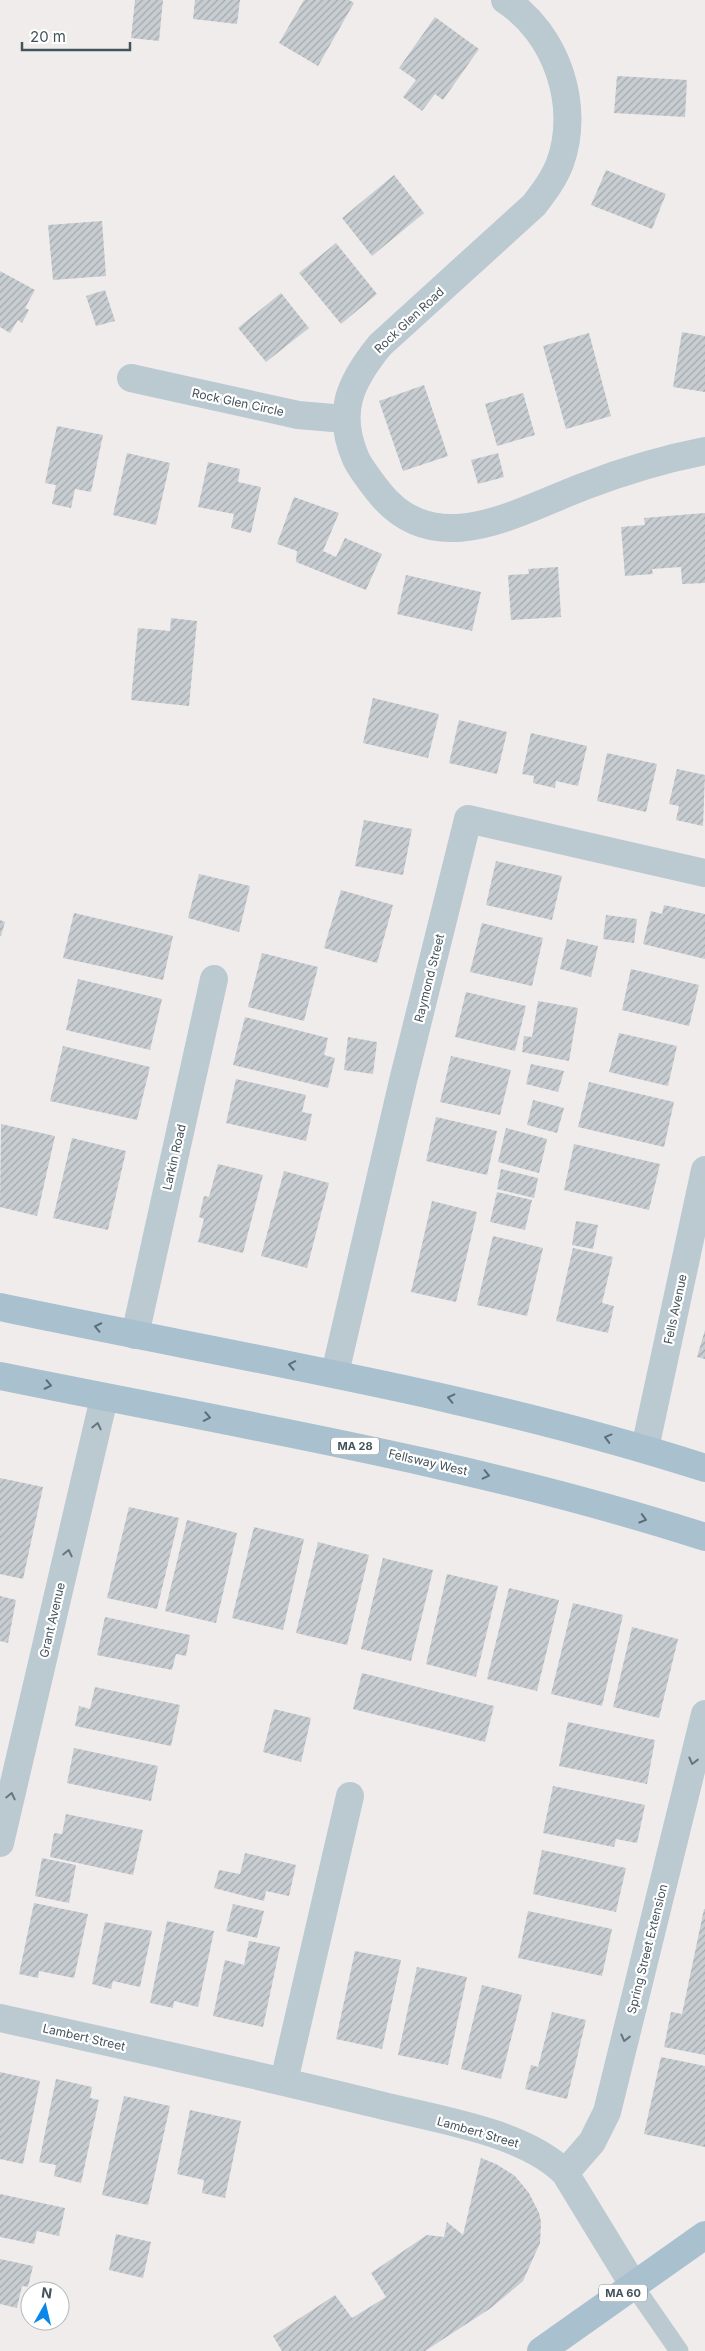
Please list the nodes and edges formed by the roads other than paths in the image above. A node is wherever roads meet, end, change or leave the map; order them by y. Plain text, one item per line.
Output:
1 (505, 0) edge
2 (131, 378) dead end
3 (345, 419) junction
4 (705, 451) edge
5 (705, 873) edge
6 (214, 979) dead end
7 (705, 1170) edge
8 (0, 1307) edge
9 (135, 1335) junction
10 (335, 1373) junction
11 (0, 1376) edge
12 (104, 1398) junction
13 (645, 1448) junction
14 (705, 1468) edge
15 (705, 1537) edge
16 (705, 1714) edge
17 (350, 1796) dead end
18 (0, 1844) edge
19 (0, 2018) edge
20 (284, 2082) junction
21 (565, 2173) junction
22 (705, 2235) edge
23 (634, 2286) junction
24 (541, 2351) edge
25 (679, 2351) edge

1 - 3 street, Rock Glen Road
2 - 3 street, Rock Glen Circle
3 - 4 street, Rock Glen Road
5 - 10 street, Raymond Street
6 - 9 street, Larkin Road
7 - 13 street, Fells Avenue
9 -> 8 main road
10 -> 9 main road
13 -> 10 main road
11 -> 12 main road, Fellsway West / MA 28
12 -> 15 main road, Fellsway West / MA 28
18 -> 12 street, Grant Avenue
13 - 14 main road
16 -> 21 street, Spring Street Extension
17 - 20 street
19 - 20 street, Lambert Street
20 - 21 street, Lambert Street
21 - 23 street, Lambert Street
22 - 23 main road, MA 60
23 - 24 main road, MA 60
23 - 25 lane

